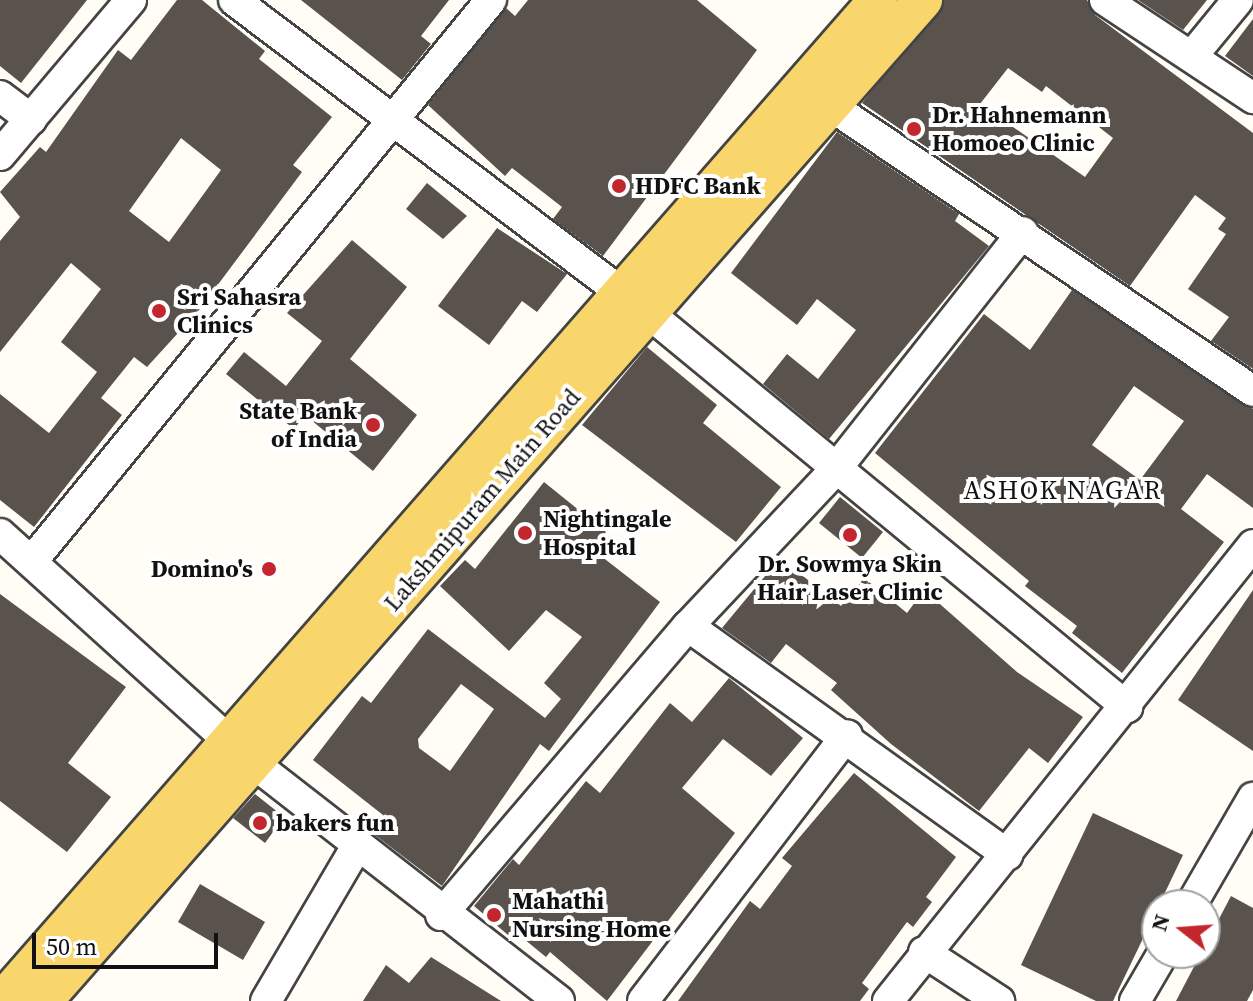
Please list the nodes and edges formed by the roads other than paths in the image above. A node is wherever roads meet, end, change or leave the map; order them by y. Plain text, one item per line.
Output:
1 (131, 0) edge
2 (234, 0) edge
3 (491, 0) edge
4 (878, 0) edge
5 (923, 0) edge
6 (1105, 0) edge
7 (1238, 0) edge
8 (1192, 56) junction
9 (0, 96) edge
10 (1253, 98) edge
11 (831, 106) junction
12 (31, 119) junction
13 (387, 119) junction
14 (0, 155) edge
15 (1023, 232) junction
16 (633, 301) junction
17 (1253, 391) edge
18 (835, 470) junction
19 (0, 534) edge
20 (1253, 545) edge
21 (32, 561) junction
22 (688, 626) junction
23 (1127, 707) junction
24 (847, 735) junction
25 (240, 751) junction
26 (1253, 798) edge
27 (357, 846) junction
28 (1008, 855) junction
29 (1200, 889) edge
30 (441, 915) junction
31 (924, 952) junction
32 (1154, 969) edge
33 (2, 1001) edge
34 (43, 1001) edge
35 (266, 1001) edge
36 (559, 1001) edge
37 (643, 1001) edge
38 (888, 1001) edge
39 (999, 1001) edge
40 (1135, 1001) edge

1 - 12 street
2 - 13 street
3 - 13 street
4 - 16 main road, Lakshmipuram Main Road
5 - 11 main road, Lakshmipuram Main Road
6 - 8 street
7 - 8 street
8 - 10 street
9 - 12 street
11 - 15 street
11 - 16 main road, Lakshmipuram Main Road
12 - 14 street
13 - 16 street
13 - 21 street
15 - 17 street
15 - 18 street
16 - 18 street
16 - 25 main road, Lakshmipuram Main Road
18 - 22 street
18 - 23 street
19 - 21 street
20 - 23 street
21 - 25 street
22 - 24 street
22 - 30 street
23 - 28 street
24 - 28 street
24 - 37 street
25 - 27 street
25 - 33 main road, Lakshmipuram Main Road
25 - 34 main road, Lakshmipuram Main Road
26 - 29 street
27 - 30 street
27 - 35 street
28 - 31 street
30 - 36 street
31 - 38 street
31 - 39 street
32 - 40 street

